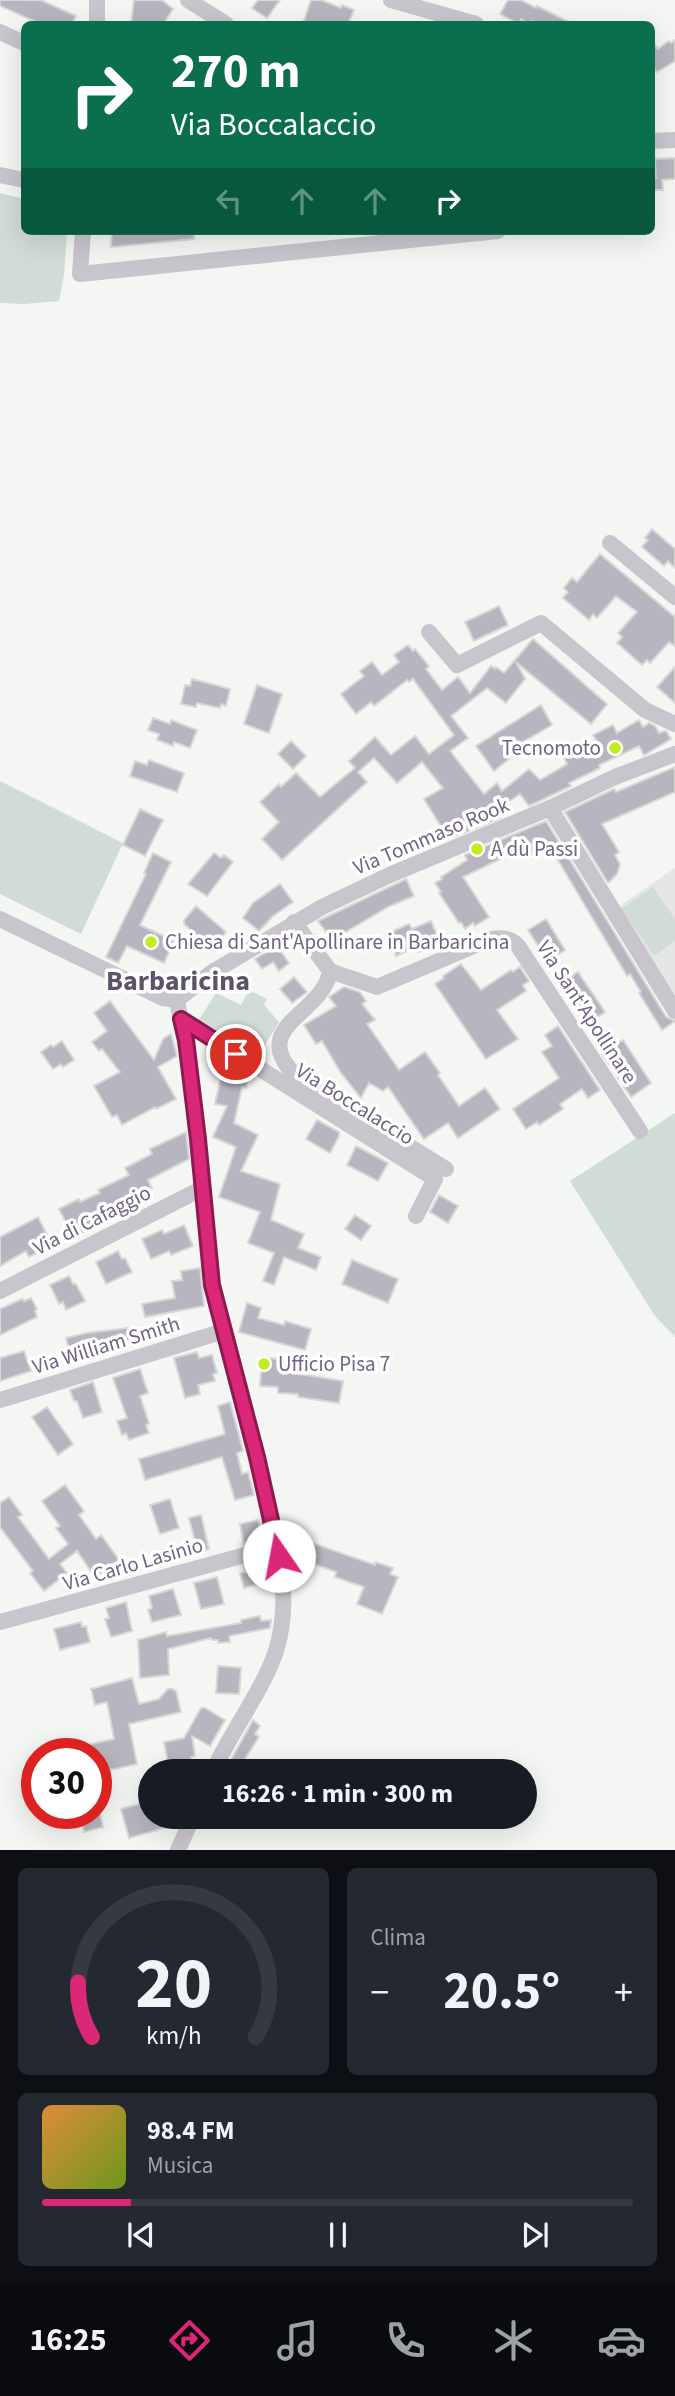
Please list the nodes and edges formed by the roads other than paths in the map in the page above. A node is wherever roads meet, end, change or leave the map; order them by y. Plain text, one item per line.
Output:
1 (97, 0) edge
2 (391, 0) edge
3 (200, 3) edge
4 (97, 21) edge
5 (222, 21) edge
6 (465, 21) edge
7 (0, 32) edge
8 (21, 42) edge
9 (675, 140) edge
10 (655, 141) edge
11 (0, 175) edge
12 (21, 179) edge
13 (83, 235) edge
14 (459, 235) edge
15 (610, 543) dead end
16 (675, 597) edge
17 (429, 632) dead end
18 (674, 724) edge
19 (675, 754) edge
20 (550, 808) junction
21 (0, 919) edge
22 (294, 922) junction
23 (330, 971) junction
24 (177, 1000) junction
25 (675, 1011) edge
26 (181, 1019) junction
27 (640, 1131) dead end
28 (446, 1169) dead end
29 (203, 1188) junction
30 (416, 1216) dead end
31 (0, 1291) edge
32 (224, 1331) junction
33 (0, 1400) edge
34 (278, 1546) junction
35 (0, 1622) edge
36 (220, 1759) edge
37 (187, 1829) edge
38 (178, 1850) edge

1 - 4 street
2 - 6 street
3 - 5 street
7 - 8 street
9 - 10 street
11 - 12 street
13 - 14 street
15 - 16 street
17 - 18 street
19 - 20 street, Via Tommaso Rook
20 - 22 street, Via Tommaso Rook
20 - 25 street
21 - 24 street
22 - 23 street
22 - 24 street, Via Tommaso Rook
23 - 27 street, Via Sant'Apollinare
23 - 28 street
24 - 26 street
26 - 29 street
26 - 30 street, Via Boccalaccio
29 - 31 street, Via di Cafaggio
29 - 32 street
32 - 33 street, Via William Smith
32 - 34 street
34 - 35 street, Via Carlo Lasinio
34 - 36 street
37 - 38 street

